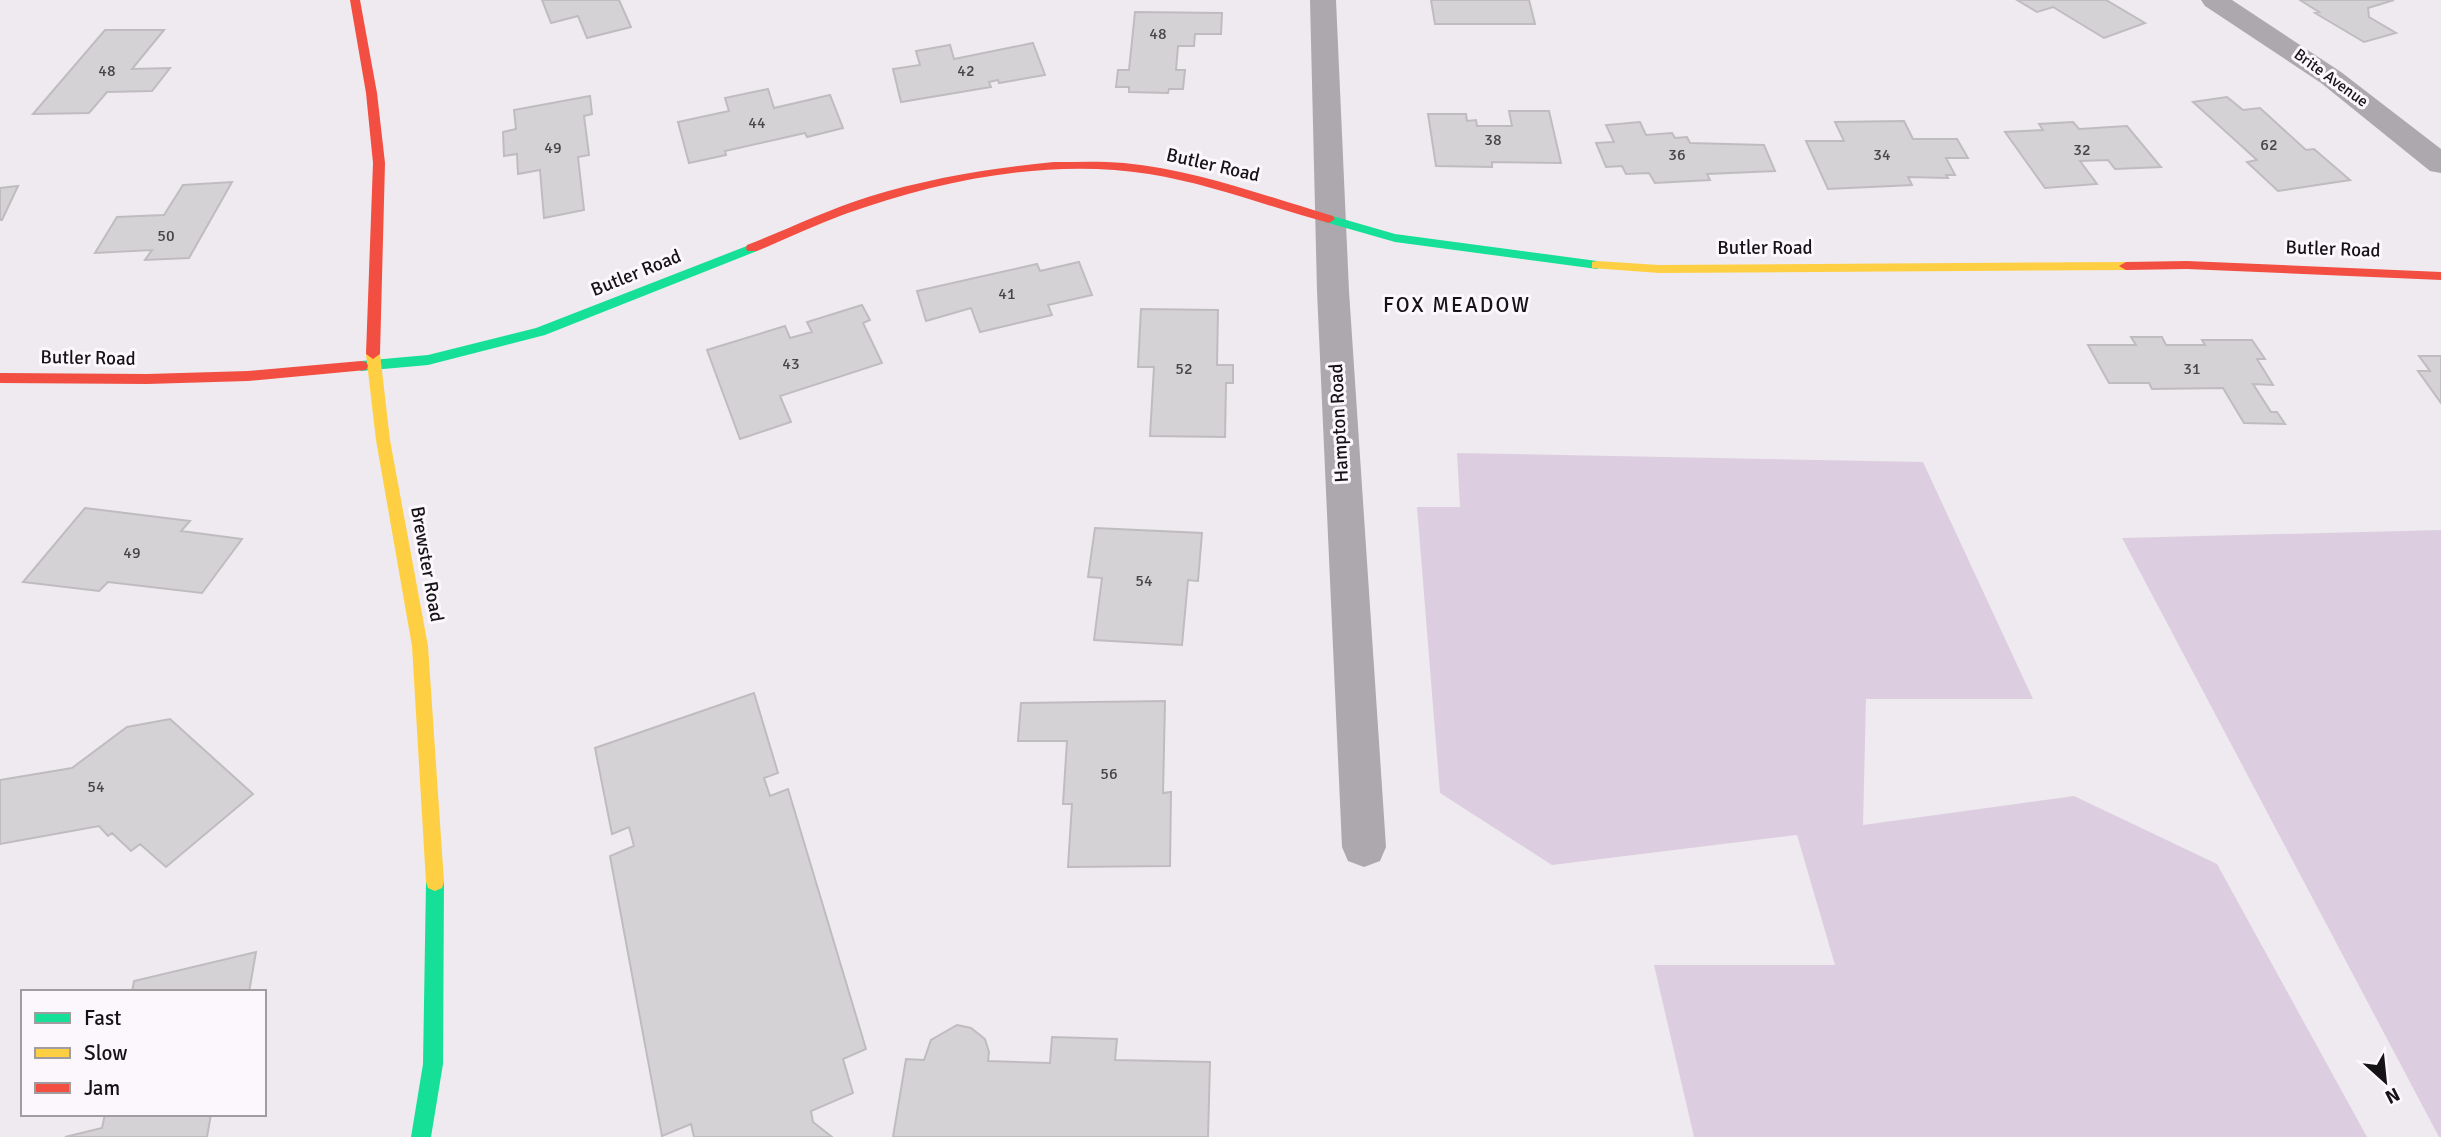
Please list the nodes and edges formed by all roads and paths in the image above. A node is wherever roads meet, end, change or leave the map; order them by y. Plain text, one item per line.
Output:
1 (355, 0) edge
2 (1323, 0) edge
3 (2214, 0) edge
4 (2441, 164) edge
5 (1331, 218) junction
6 (2441, 276) edge
7 (373, 365) junction
8 (0, 378) edge
9 (1364, 846) dead end
10 (421, 1137) edge

1 - 7 street, Brewster Road
2 - 5 street, Hampton Road
3 - 4 street, Brite Avenue
5 - 6 street, Butler Road
5 - 7 street, Butler Road
5 - 9 street, Hampton Road
7 - 8 street, Butler Road
7 - 10 street, Brewster Road

